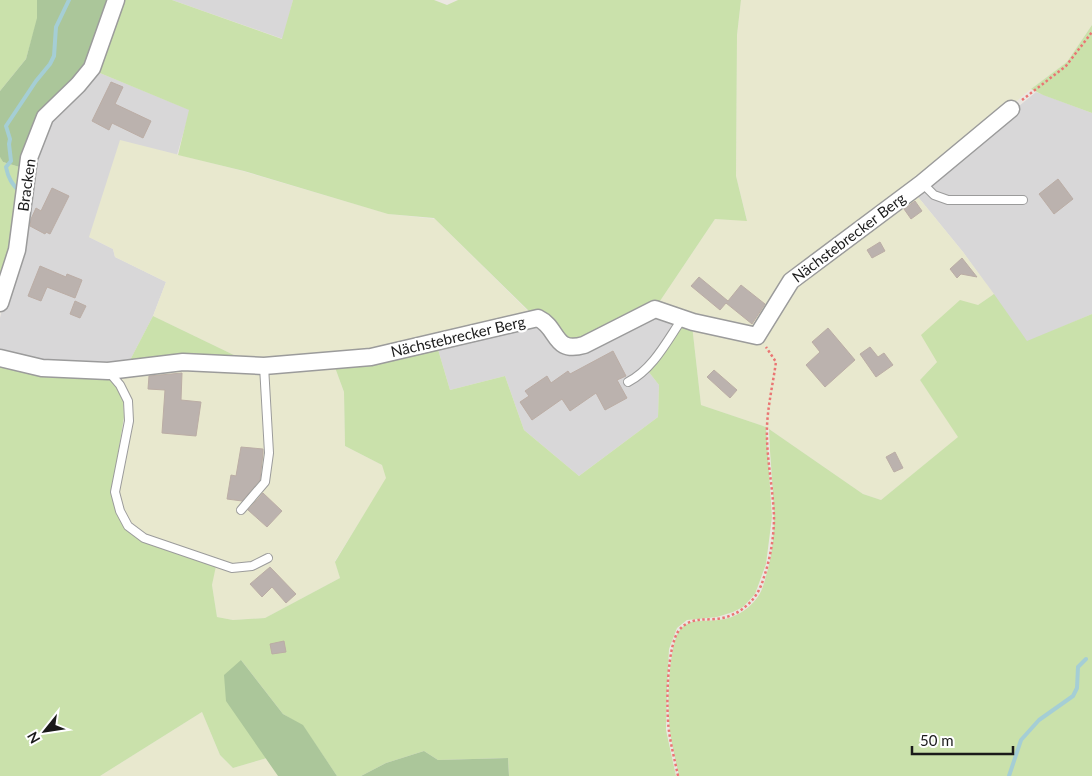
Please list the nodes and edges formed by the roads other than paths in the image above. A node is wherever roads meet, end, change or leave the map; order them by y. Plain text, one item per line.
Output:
1 (116, 0) edge
2 (1011, 108) road end
3 (922, 183) junction
4 (1023, 200) dead end
5 (0, 304) edge
6 (682, 319) junction
7 (0, 358) edge
8 (264, 366) junction
9 (108, 371) junction
10 (628, 382) dead end
11 (241, 510) dead end
12 (268, 558) dead end

1 - 5 street, Bracken
2 - 3 street, Nächstebrecker Berg
3 - 4 lane
3 - 6 street, Nächstebrecker Berg
6 - 8 street, Nächstebrecker Berg
6 - 10 lane
7 - 9 street, Nächstebrecker Berg
8 - 9 street, Nächstebrecker Berg
8 - 11 lane
9 - 12 lane

